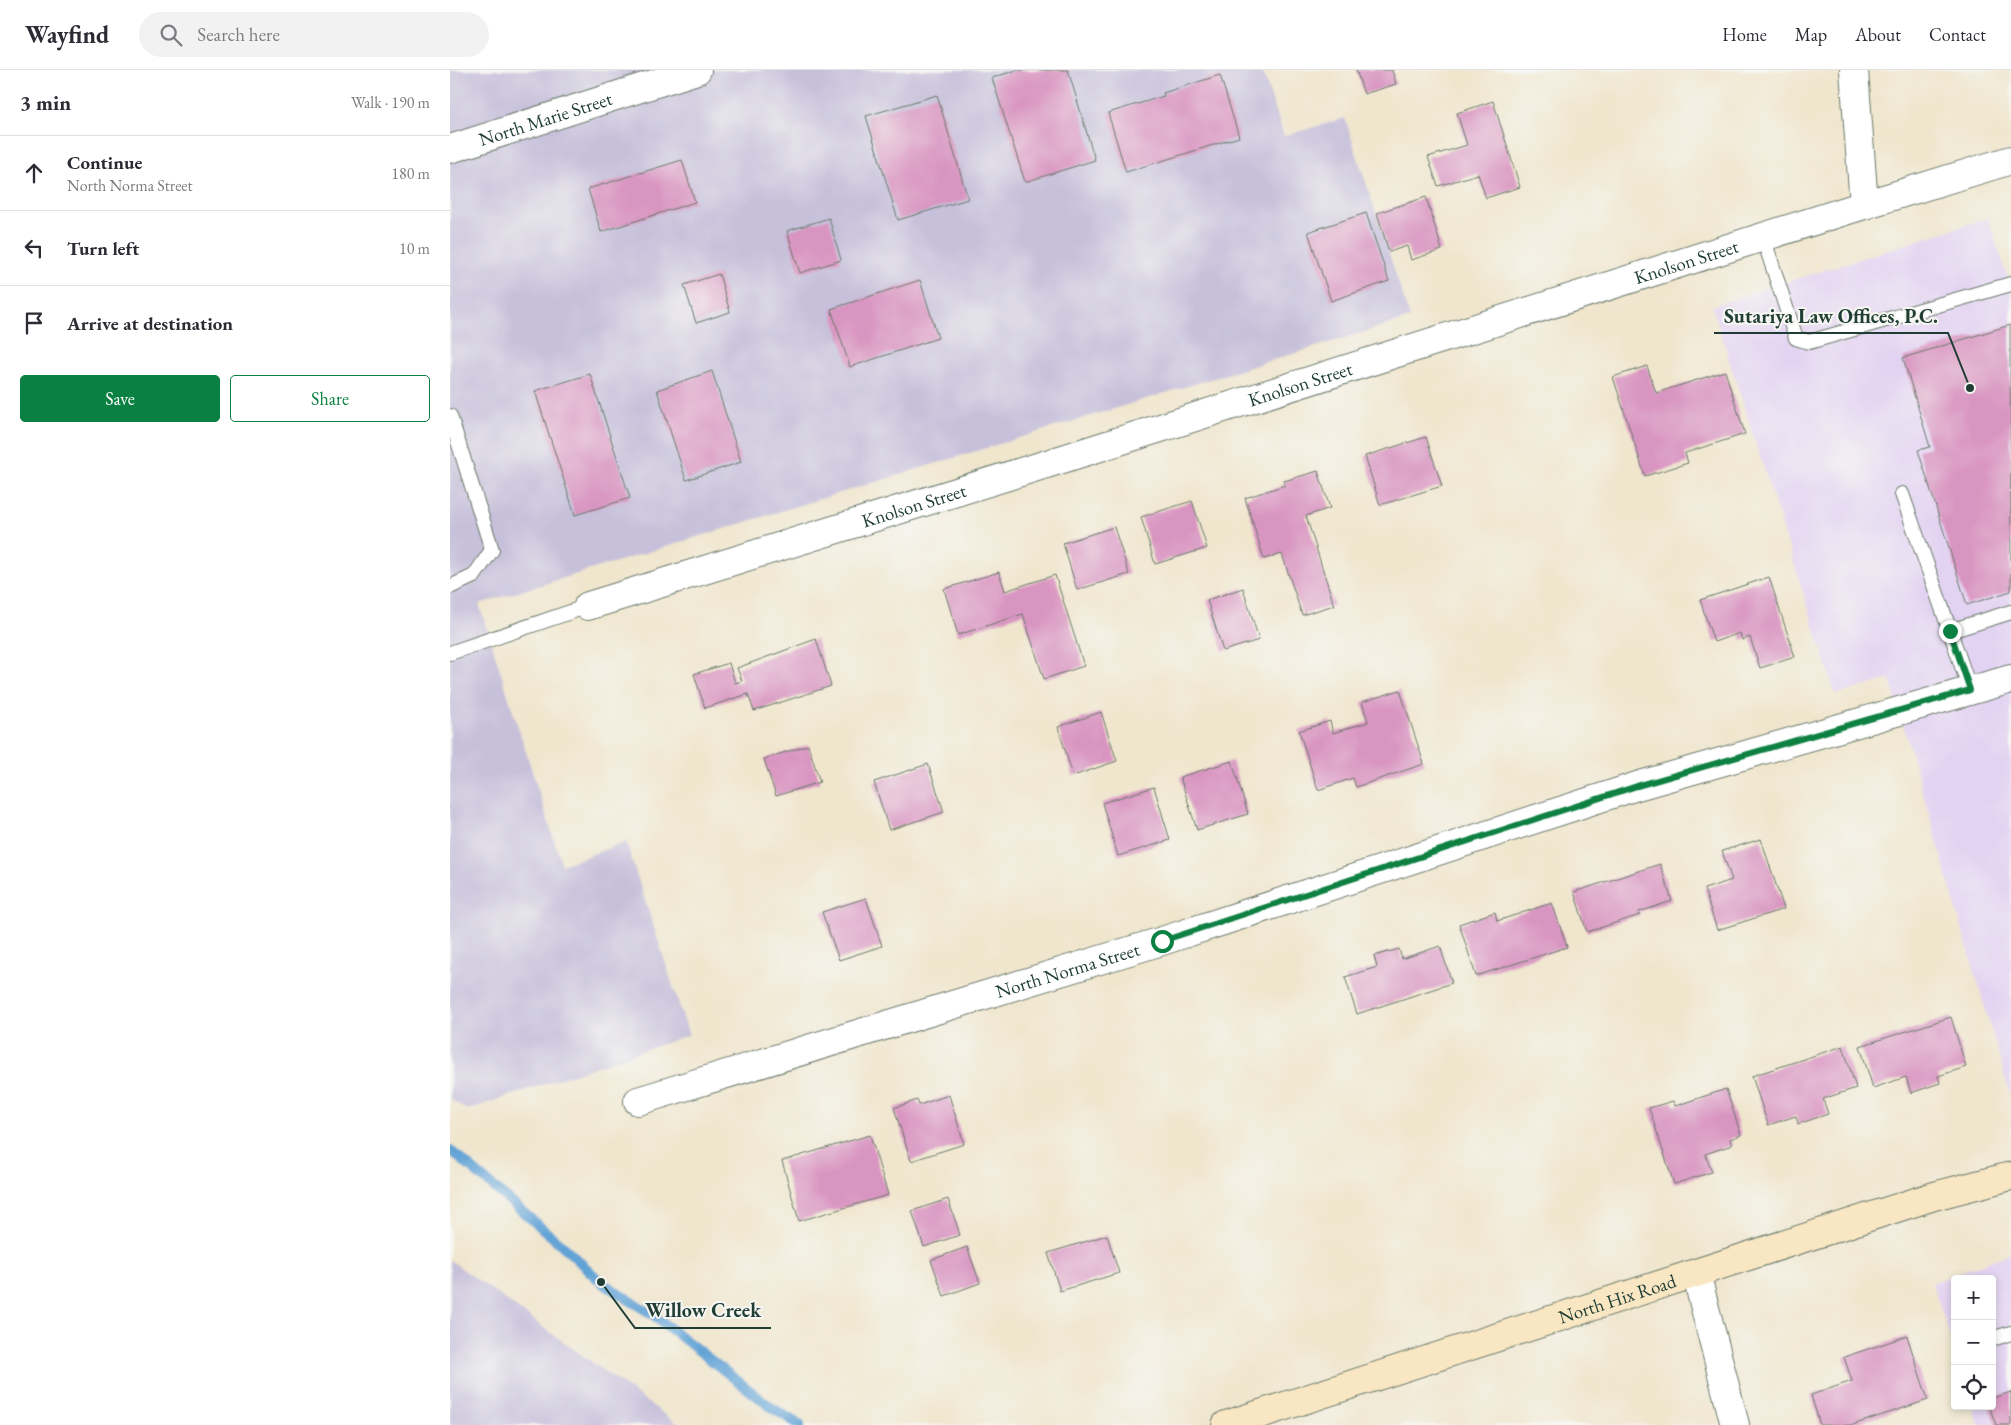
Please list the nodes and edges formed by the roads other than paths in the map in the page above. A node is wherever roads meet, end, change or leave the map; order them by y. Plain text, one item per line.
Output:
1 (696, 70) edge
2 (1854, 70) edge
3 (450, 149) edge
4 (2011, 160) edge
5 (1864, 205) junction
6 (1764, 237) junction
7 (2011, 284) edge
8 (450, 416) edge
9 (1902, 494) dead end
10 (450, 587) edge
11 (588, 606) joint
12 (2011, 612) edge
13 (1950, 631) junction
14 (450, 653) edge
15 (2011, 679) edge
16 (1970, 690) junction
17 (638, 1101) dead end
18 (2011, 1176) edge
19 (1696, 1273) junction
20 (2011, 1333) edge
21 (1996, 1338) edge
22 (1226, 1425) edge
23 (1734, 1425) edge

1 - 3 street, North Marie Street
2 - 5 street
4 - 5 street, Knolson Street
5 - 6 street, Knolson Street
6 - 7 lane
6 - 11 street, Knolson Street
8 - 10 lane
9 - 13 lane
11 - 14 lane
12 - 13 lane
13 - 16 lane
15 - 16 street, North Norma Street
16 - 17 street, North Norma Street
18 - 19 street, North Hix Road
19 - 22 street, North Hix Road
19 - 23 street
20 - 21 lane

